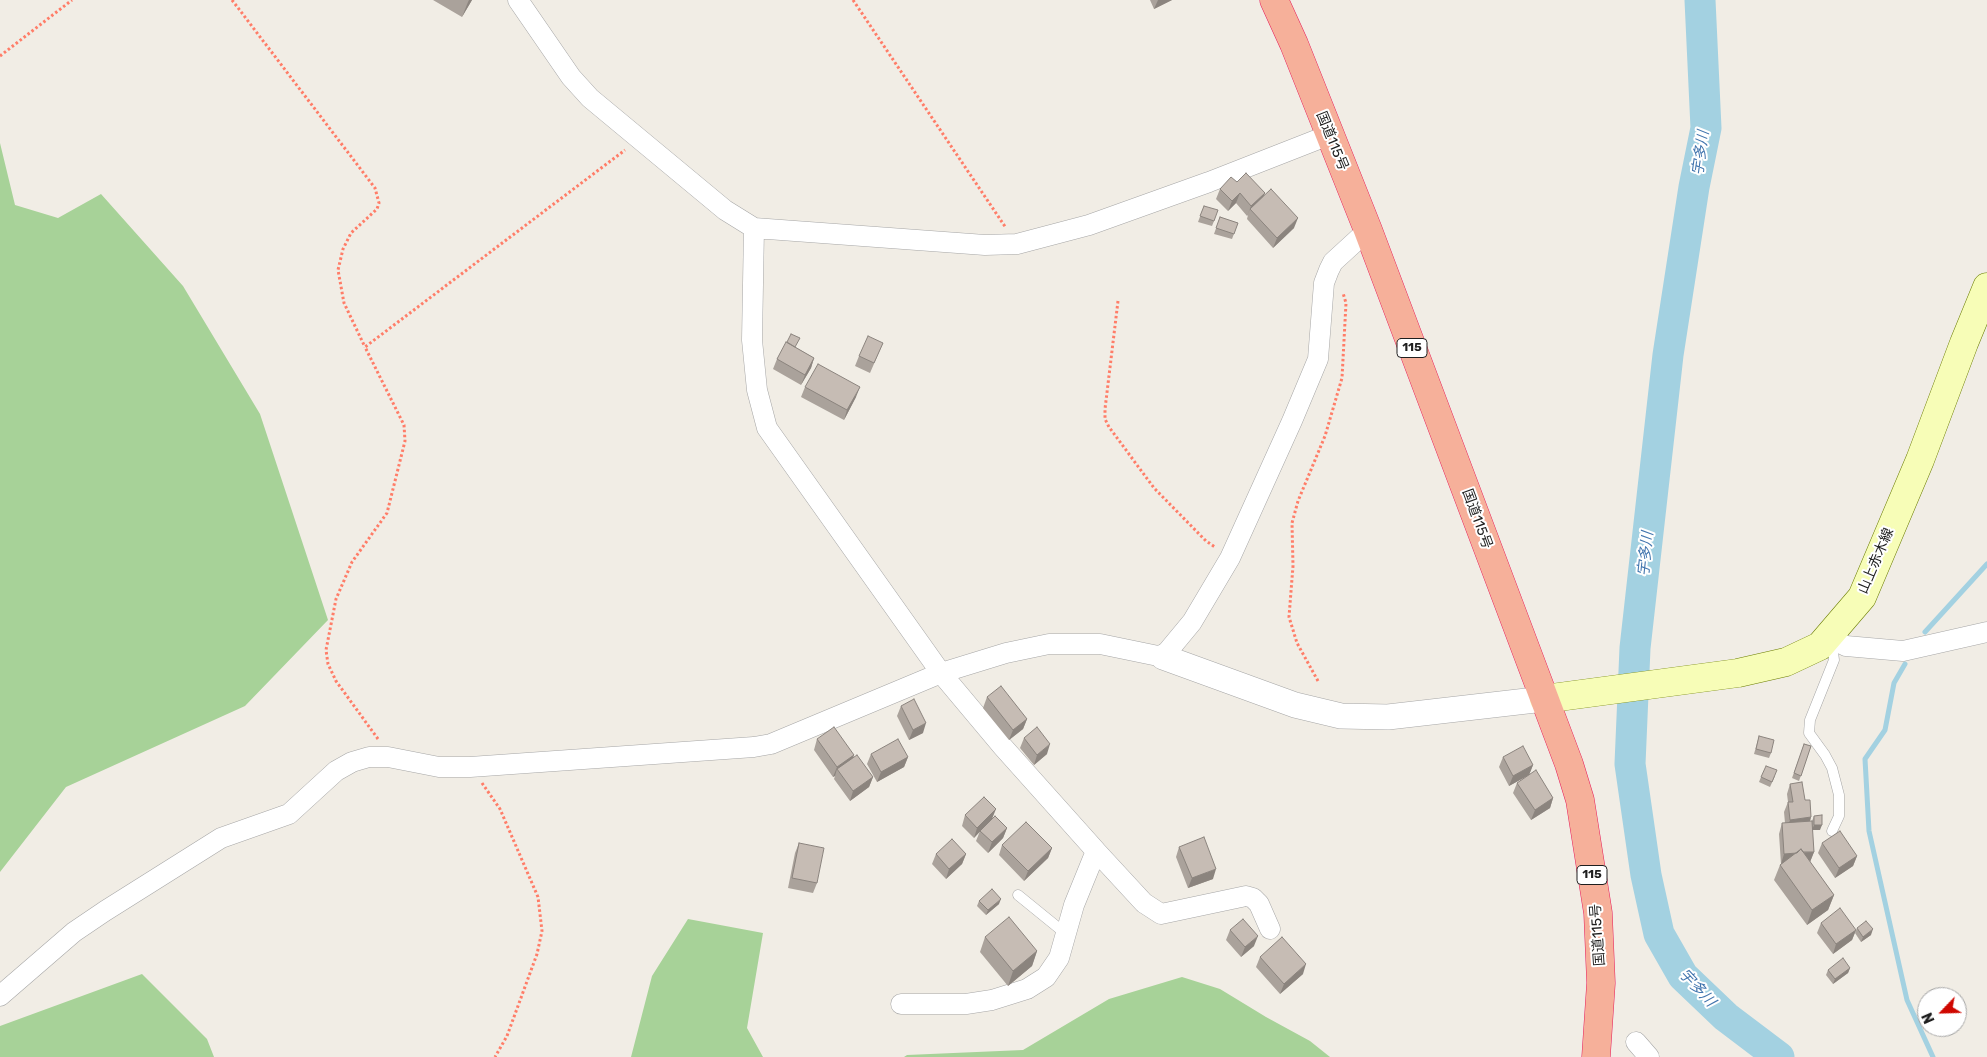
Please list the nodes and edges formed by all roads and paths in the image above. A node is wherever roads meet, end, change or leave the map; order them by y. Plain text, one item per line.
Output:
1 (72, 0) edge
2 (232, 0) edge
3 (518, 0) edge
4 (853, 0) edge
5 (1274, 0) edge
6 (0, 56) edge
7 (1329, 135) junction
8 (640, 140) junction
9 (754, 228) junction
10 (1368, 230) junction
11 (1017, 244) junction
12 (1329, 270) junction
13 (1987, 287) edge
14 (1118, 301) dead end
15 (365, 347) junction
16 (1230, 558) junction
17 (1987, 632) edge
18 (1828, 637) junction
19 (1163, 657) junction
20 (941, 673) junction
21 (1318, 681) dead end
22 (1551, 698) junction
23 (388, 757) junction
24 (470, 767) junction
25 (1832, 831) dead end
26 (1096, 851) junction
27 (1018, 895) dead end
28 (1270, 929) dead end
29 (1066, 934) junction
30 (0, 996) edge
31 (901, 1004) dead end
32 (1636, 1042) dead end
33 (495, 1057) edge
34 (1596, 1057) edge
35 (1649, 1057) edge

1 - 6 path
2 - 15 path
3 - 8 street
4 - 11 path
5 - 7 highway, 国道115号 / 115
7 - 10 highway, 国道115号 / 115
7 - 11 street
8 - 9 street
8 - 15 path
9 - 11 street
9 - 20 street
10 - 12 street
10 - 22 highway, 国道115号 / 115
12 - 16 street
12 - 21 path
13 - 18 main road, 山上赤木線
14 - 16 path
15 - 23 path
16 - 19 street
17 - 18 street
18 - 22 main road, 山上赤木線
18 - 25 lane
19 - 20 street
19 - 22 street
20 - 24 street
20 - 26 street
22 - 34 highway, 国道115号 / 115
23 - 24 street
23 - 30 street
24 - 33 path
26 - 28 street
26 - 29 street
27 - 29 lane
29 - 31 street
32 - 35 street

